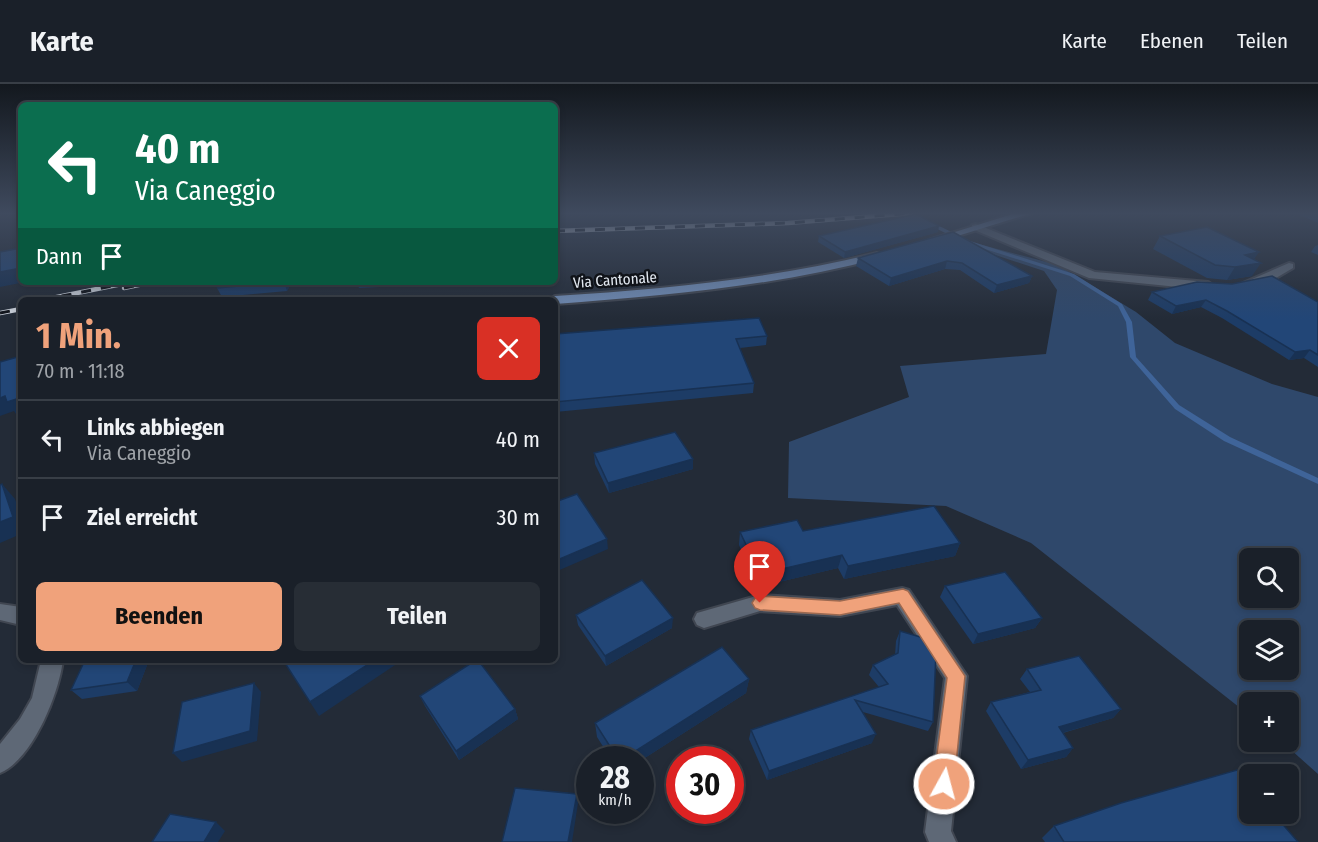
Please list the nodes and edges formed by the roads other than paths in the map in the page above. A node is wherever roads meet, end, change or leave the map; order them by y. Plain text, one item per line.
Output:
1 (1022, 248) edge
2 (894, 251) edge
3 (1289, 266) dead end
4 (1238, 285) edge
5 (1215, 286) edge
6 (558, 300) edge
7 (0, 612) edge
8 (18, 615) edge
9 (704, 619) dead end
10 (52, 663) edge
11 (0, 761) edge
12 (943, 842) edge

1 - 5 street
2 - 6 main road, Via Cantonale
3 - 4 street
7 - 8 street
9 - 12 street
10 - 11 street

